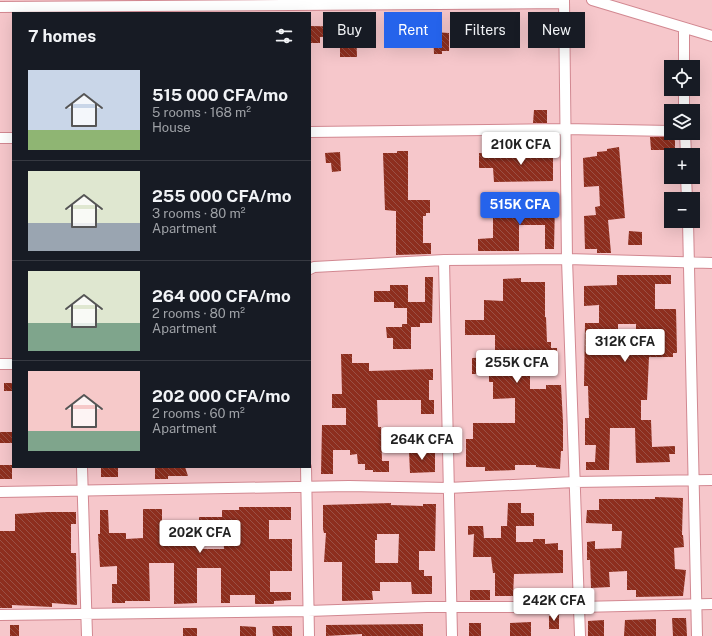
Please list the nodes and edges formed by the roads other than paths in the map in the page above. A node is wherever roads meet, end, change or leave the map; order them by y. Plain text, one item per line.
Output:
1 (592, 0) edge
2 (563, 1) edge
3 (607, 2) edge
4 (53, 3) edge
5 (0, 7) edge
6 (684, 28) junction
7 (712, 36) edge
8 (684, 60) edge
9 (565, 129) junction
10 (664, 131) edge
11 (311, 132) edge
12 (0, 138) edge
13 (12, 138) edge
14 (688, 228) edge
15 (567, 259) junction
16 (444, 260) junction
17 (690, 263) junction
18 (712, 263) edge
19 (311, 268) edge
20 (0, 364) edge
21 (12, 364) edge
22 (82, 468) edge
23 (306, 468) edge
24 (694, 480) junction
25 (712, 480) edge
26 (574, 482) junction
27 (306, 487) junction
28 (448, 488) junction
29 (83, 491) junction
30 (0, 492) edge
31 (696, 604) junction
32 (712, 604) edge
33 (579, 606) junction
34 (451, 607) junction
35 (308, 612) junction
36 (87, 613) junction
37 (0, 615) edge
38 (87, 636) edge
39 (309, 636) edge
40 (452, 636) edge
41 (580, 636) edge
42 (697, 636) edge

1 - 3 street
2 - 4 street
2 - 9 street
3 - 6 street
4 - 5 street
6 - 7 street
6 - 8 street
9 - 10 street
9 - 11 street
9 - 15 street
12 - 13 street
14 - 17 street
15 - 16 street
15 - 17 street
15 - 26 street
16 - 19 street
16 - 28 street
17 - 18 street
17 - 24 street
20 - 21 street
22 - 29 street
23 - 27 street
24 - 25 street
24 - 26 street
24 - 31 street
26 - 28 street
26 - 33 street
27 - 28 street
27 - 29 street
27 - 35 street
28 - 34 street
29 - 30 street
29 - 36 street
31 - 32 street
31 - 33 street
31 - 42 street
33 - 34 street
33 - 41 street
34 - 35 street
34 - 40 street
35 - 36 street
35 - 39 street
36 - 37 street
36 - 38 street

